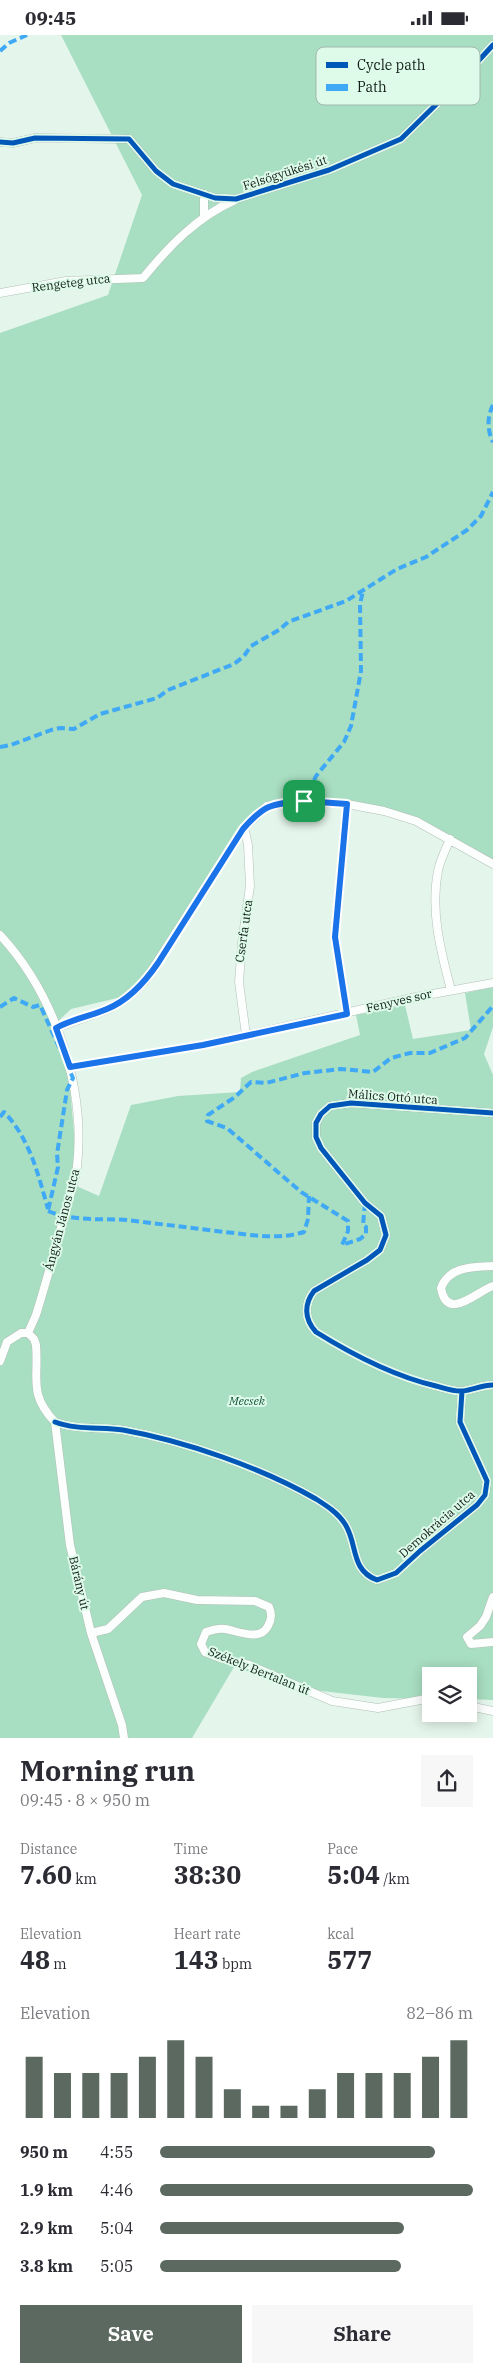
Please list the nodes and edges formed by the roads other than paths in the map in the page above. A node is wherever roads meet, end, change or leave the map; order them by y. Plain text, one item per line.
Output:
1 (493, 45) edge
2 (480, 59) edge
3 (436, 105) edge
4 (0, 142) edge
5 (204, 194) junction
6 (236, 199) junction
7 (204, 216) junction
8 (0, 293) edge
9 (347, 804) junction
10 (244, 827) junction
11 (450, 839) junction
12 (493, 864) edge
13 (0, 935) edge
14 (493, 983) edge
15 (451, 990) junction
16 (347, 1014) junction
17 (56, 1028) junction
18 (246, 1035) junction
19 (70, 1067) junction
20 (493, 1113) edge
21 (493, 1266) edge
22 (493, 1287) edge
23 (28, 1333) junction
24 (0, 1361) edge
25 (493, 1385) edge
26 (462, 1391) junction
27 (55, 1422) junction
28 (493, 1597) edge
29 (91, 1633) junction
30 (493, 1642) edge
31 (422, 1700) edge
32 (477, 1708) edge
33 (493, 1711) edge
34 (124, 1738) edge

1 - 2 street, Felsőgyükési út
3 - 6 street, Felsőgyükési út
4 - 5 street, Felsőgyükési út
5 - 6 street, Felsőgyükési út
5 - 7 street
6 - 7 street
7 - 8 street, Rengeteg utca
9 - 10 street
9 - 11 street
9 - 16 street
10 - 17 street
10 - 18 street, Cserfa utca
11 - 12 street
11 - 15 street
13 - 17 street, Ángyán János utca
14 - 15 street, Fenyves sor
15 - 16 street, Fenyves sor
16 - 18 street, Fenyves sor
17 - 19 street, Ángyán János utca
18 - 19 street, Fenyves sor
19 - 23 street, Ángyán János utca
20 - 26 street, Málics Ottó utca
21 - 22 street
23 - 24 street
23 - 27 street
25 - 26 street
26 - 27 street, Demokrácia utca
27 - 29 street, Bárány út
28 - 30 street
29 - 31 street, Székely Bertalan út
29 - 34 street, Bárány út
32 - 33 street

